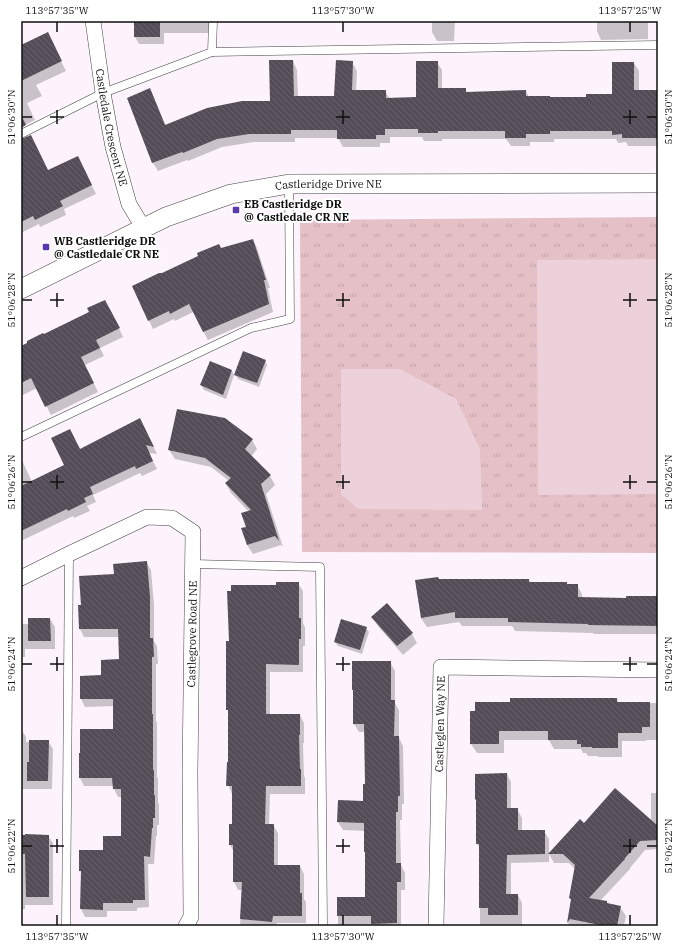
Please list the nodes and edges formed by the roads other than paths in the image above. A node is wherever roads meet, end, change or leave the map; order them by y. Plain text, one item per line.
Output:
1 (93, 21) edge
2 (213, 21) edge
3 (658, 45) edge
4 (212, 52) junction
5 (103, 93) junction
6 (21, 134) edge
7 (658, 183) edge
8 (289, 184) junction
9 (144, 229) junction
10 (21, 289) edge
11 (21, 437) edge
12 (69, 554) junction
13 (193, 564) junction
14 (21, 578) edge
15 (658, 670) edge
16 (66, 926) edge
17 (186, 926) edge
18 (323, 926) edge
19 (436, 926) edge

1 - 5 street, Castledale Crescent NE
2 - 4 lane
3 - 4 lane
4 - 5 lane
5 - 6 lane
5 - 9 street, Castledale Crescent NE
7 - 8 street, Castleridge Drive NE
8 - 9 street, Castleridge Drive NE
8 - 11 lane
9 - 10 street, Castleridge Drive NE
12 - 13 street, Castlegrove Road NE
12 - 14 street, Castlegrove Road NE
12 - 16 lane
13 - 17 street, Castlegrove Road NE
13 - 18 lane
15 - 19 street, Castleglen Way NE

